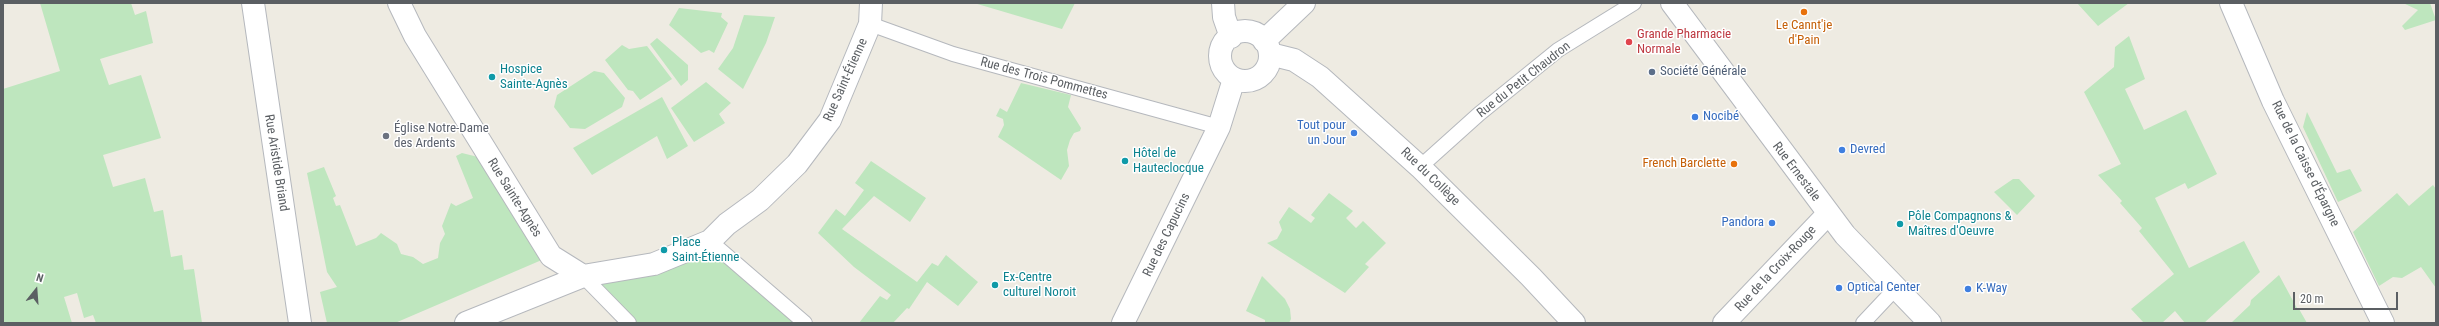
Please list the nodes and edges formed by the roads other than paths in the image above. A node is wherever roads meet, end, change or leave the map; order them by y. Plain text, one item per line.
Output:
1 (253, 3) edge
2 (398, 3) edge
3 (1223, 3) edge
4 (1304, 3) edge
5 (1634, 3) edge
6 (2231, 3) edge
7 (1676, 5) edge
8 (870, 14) edge
9 (1231, 36) junction
10 (1267, 47) junction
11 (1234, 78) junction
12 (1219, 127) junction
13 (1420, 167) junction
14 (1828, 214) junction
15 (710, 240) junction
16 (583, 276) junction
17 (1895, 289) junction
18 (300, 323) edge
19 (466, 323) edge
20 (629, 323) edge
21 (805, 323) edge
22 (1123, 323) edge
23 (1574, 323) edge
24 (1724, 323) edge
25 (1863, 323) edge
26 (1930, 323) edge
27 (2383, 323) edge

1 - 18 street, Rue Aristide Briand
2 - 16 street, Rue Sainte-Agnès
3 - 9 street
4 - 10 street
5 - 13 lane, Rue du Petit Chaudron
6 - 27 street, Rue de la Caisse d'Épargne
7 - 14 street, Rue Ernestale
8 - 12 lane, Rue des Trois Pommettes
8 - 15 street, Rue Saint-Étienne
9 - 10 street
9 - 11 street
10 - 11 street
10 - 13 street, Rue du Collège
11 - 12 street, Rue des Capucins
12 - 22 street, Rue des Capucins
13 - 23 street, Rue du Collège
14 - 17 street, Rue Ernestale
14 - 24 street, Rue de la Croix-Rouge
15 - 16 street, Rue Saint-Étienne
15 - 21 lane
16 - 19 street, Rue Saint-Étienne
16 - 20 lane
17 - 25 lane
17 - 26 street, Rue Ernestale

